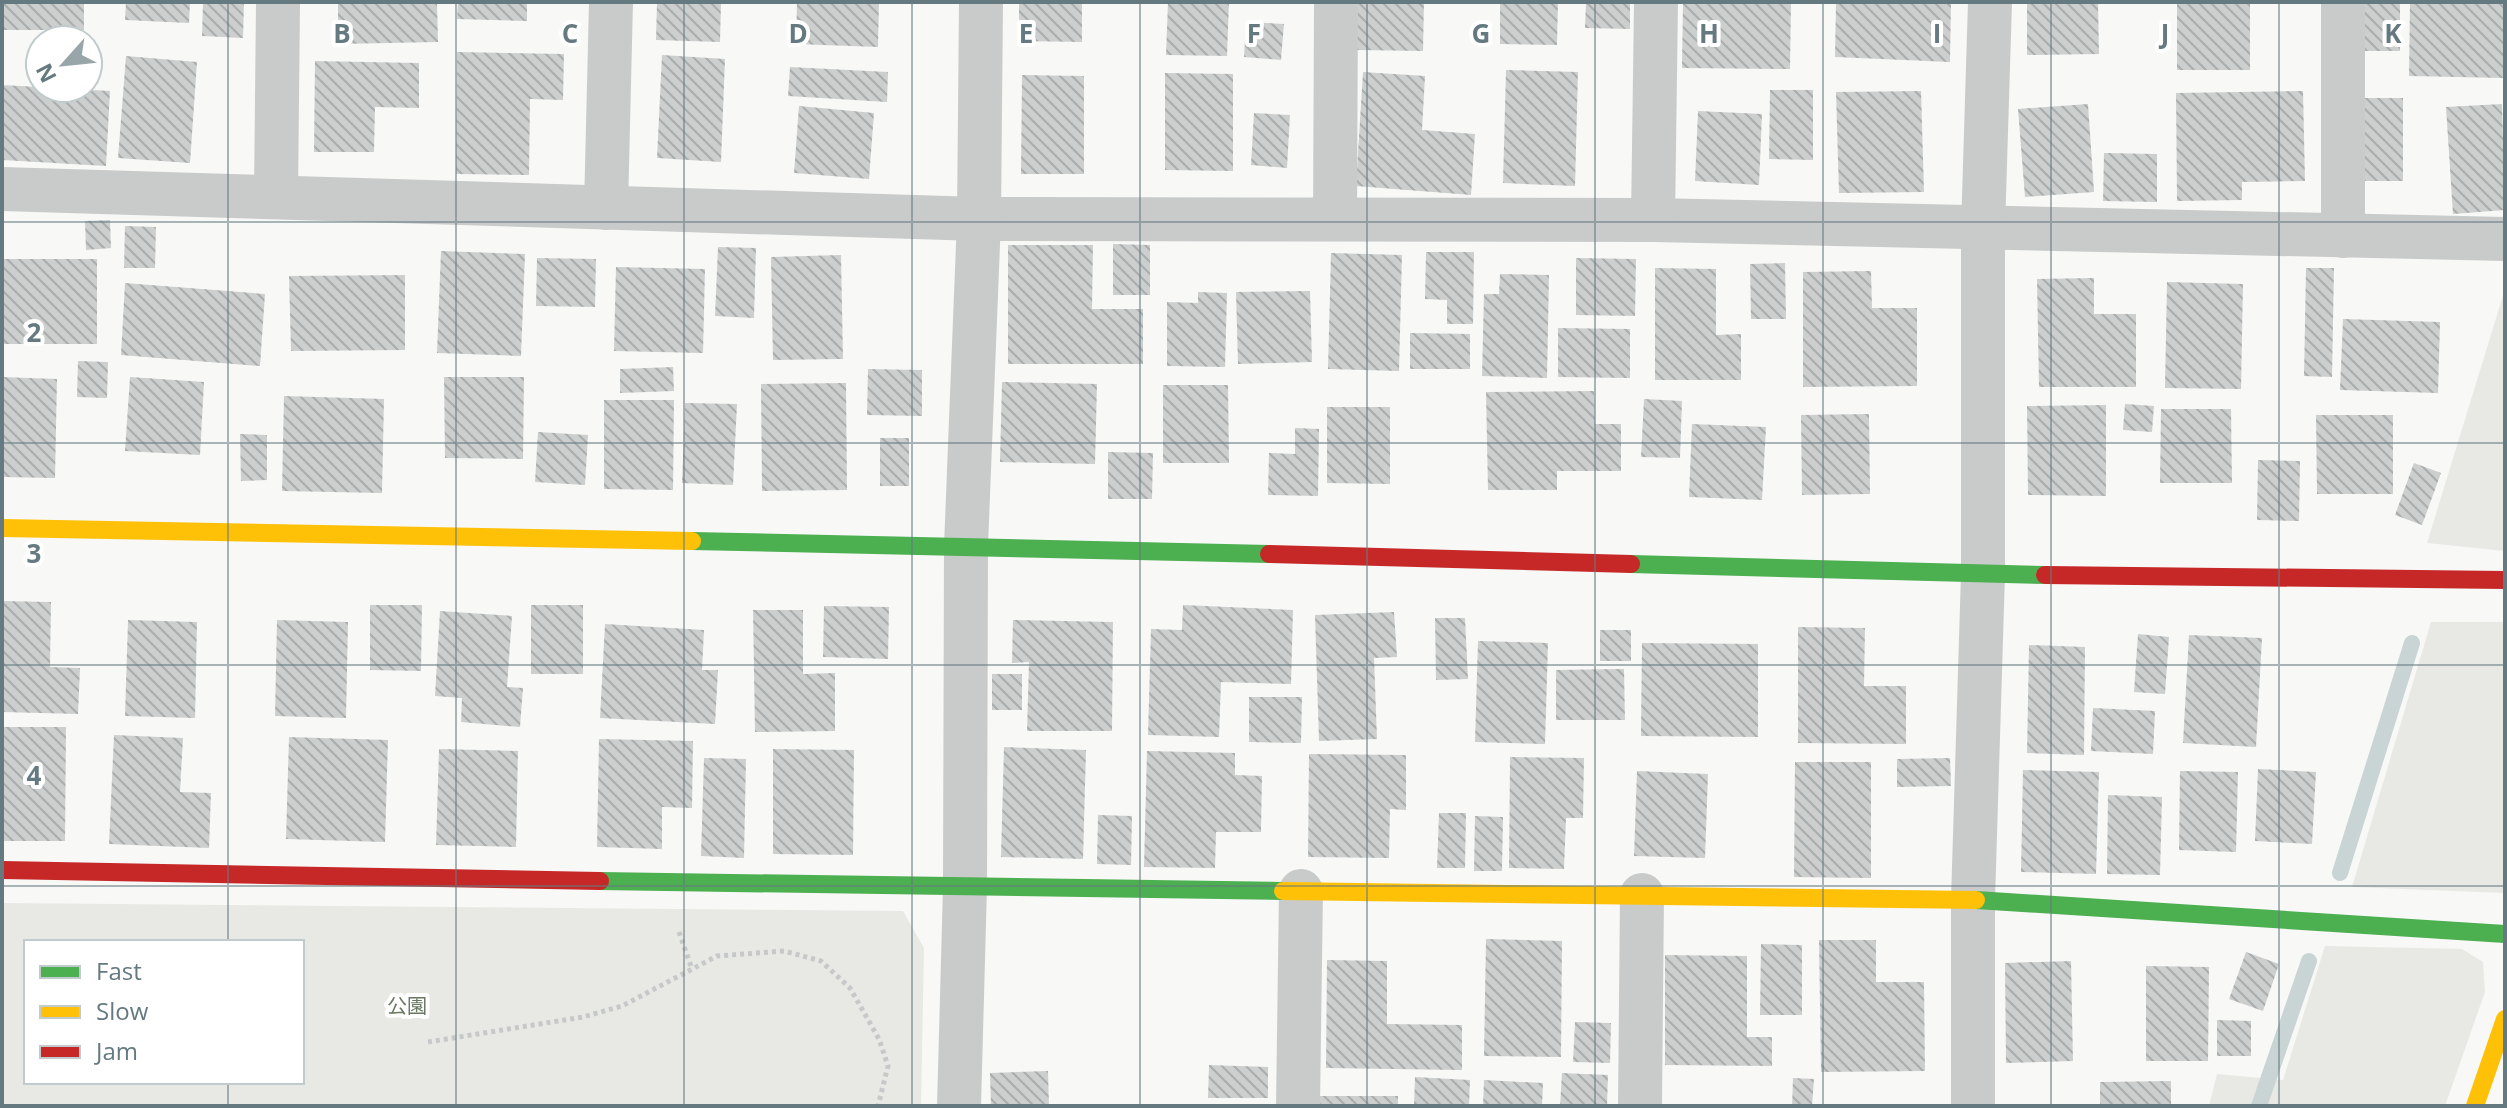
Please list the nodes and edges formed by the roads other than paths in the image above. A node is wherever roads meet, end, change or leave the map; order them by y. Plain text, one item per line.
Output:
1 (278, 2) edge
2 (611, 2) edge
3 (981, 2) edge
4 (1336, 2) edge
5 (1656, 2) edge
6 (1990, 2) edge
7 (2343, 2) edge
8 (2, 189) edge
9 (276, 197) junction
10 (606, 208) junction
11 (979, 219) junction
12 (1335, 219) junction
13 (1653, 220) junction
14 (1983, 229) junction
15 (2343, 236) junction
16 (2505, 239) edge
17 (2, 528) edge
18 (966, 546) junction
19 (1983, 574) junction
20 (2505, 580) edge
21 (2, 870) edge
22 (965, 887) junction
23 (1301, 891) junction
24 (1642, 895) junction
25 (1973, 900) junction
26 (2505, 934) edge
27 (2505, 1019) edge
28 (959, 1106) edge
29 (1298, 1106) edge
30 (1640, 1106) edge
31 (1973, 1106) edge
32 (2475, 1106) edge

1 - 9 street
2 - 10 street
3 - 11 street
4 - 12 street
5 - 13 street
6 - 14 street
7 - 15 street
8 - 9 street
9 - 10 street
10 - 11 street
11 - 12 street
11 - 18 street
12 - 13 street
13 - 14 street
14 - 15 street
14 - 19 street
15 - 16 street
17 - 18 street
18 - 19 street
18 - 22 street
19 - 20 street
19 - 25 street
21 - 22 street
22 - 23 street
22 - 28 street
23 - 24 street
23 - 29 street
24 - 25 street
24 - 30 street
25 - 26 street
25 - 31 street
27 - 32 street

